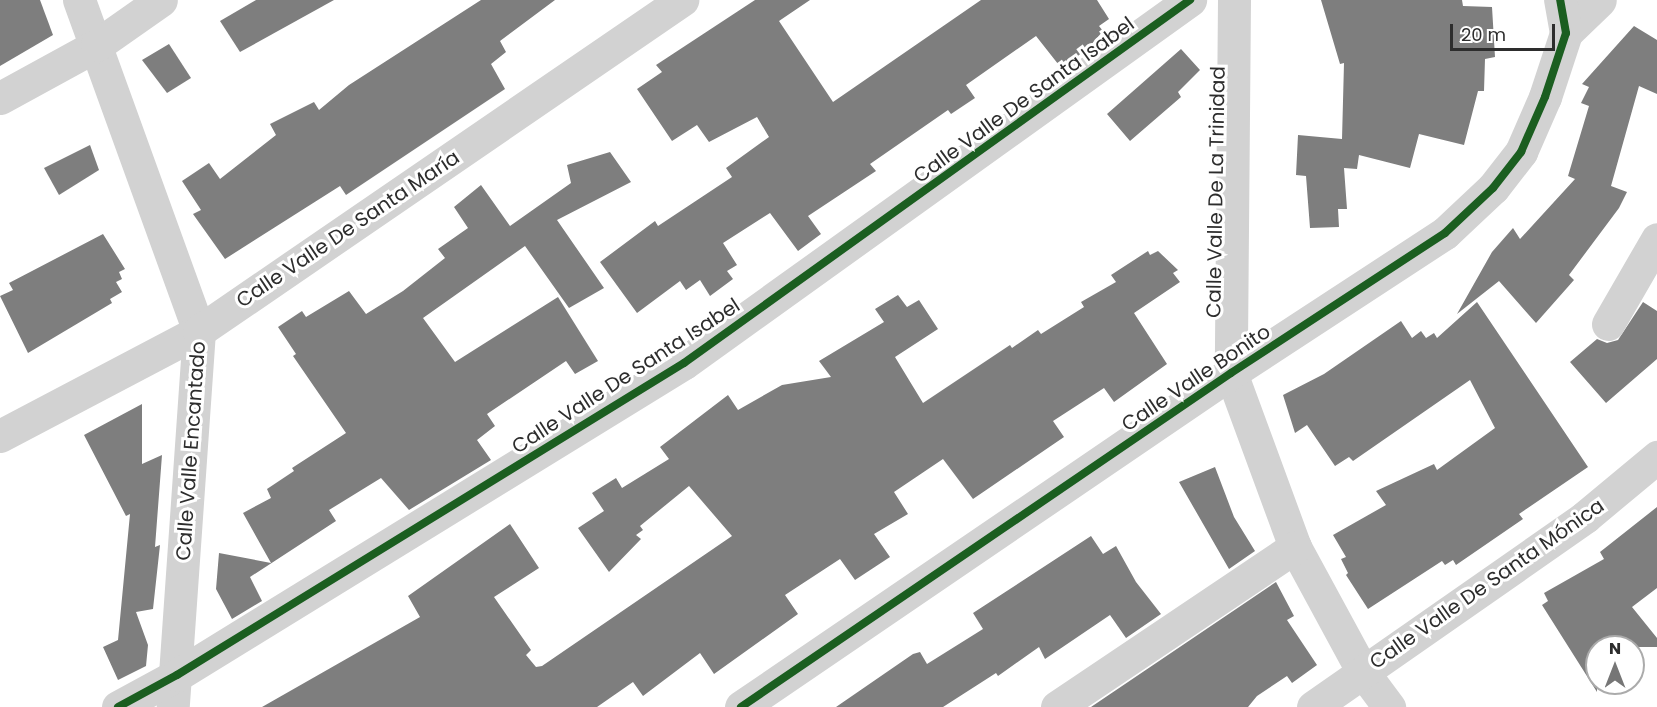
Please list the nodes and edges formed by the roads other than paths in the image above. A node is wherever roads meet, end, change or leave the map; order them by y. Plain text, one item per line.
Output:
1 (79, 0) edge
2 (161, 0) edge
3 (682, 0) edge
4 (1190, 0) edge
5 (1234, 0) edge
6 (1560, 0) edge
7 (1600, 0) edge
8 (1566, 33) junction
9 (97, 45) junction
10 (0, 98) edge
11 (1657, 239) edge
12 (1608, 324) dead end
13 (199, 331) junction
14 (1231, 374) junction
15 (0, 436) edge
16 (1657, 457) edge
17 (1294, 547) junction
18 (1363, 672) junction
19 (177, 675) junction
20 (118, 707) edge
21 (173, 707) edge
22 (741, 707) edge
23 (1057, 707) edge
24 (1313, 707) edge
25 (1389, 707) edge

1 - 9 street, Calle Valle Encantado
2 - 9 street
3 - 13 street, Calle Valle De Santa María
4 - 19 street, Calle Valle De Santa Isabel
5 - 14 street, Calle Valle De La Trinidad
6 - 8 street, Calle Valle Bonito
7 - 8 street
8 - 14 street, Calle Valle Bonito
9 - 10 street
9 - 13 street, Calle Valle Encantado
11 - 12 street
13 - 15 street, Calle Valle De Santa María
13 - 19 street, Calle Valle Encantado
14 - 17 street, Calle Valle De La Trinidad
14 - 22 street, Calle Valle Bonito
16 - 18 street, Calle Valle De Santa Mónica
17 - 18 street, Calle Valle De La Trinidad
17 - 23 street
18 - 24 street, Calle Valle De Santa Mónica
18 - 25 street, Calle Valle De La Trinidad
19 - 20 street, Calle Valle De Santa Isabel
19 - 21 street, Calle Valle Encantado

